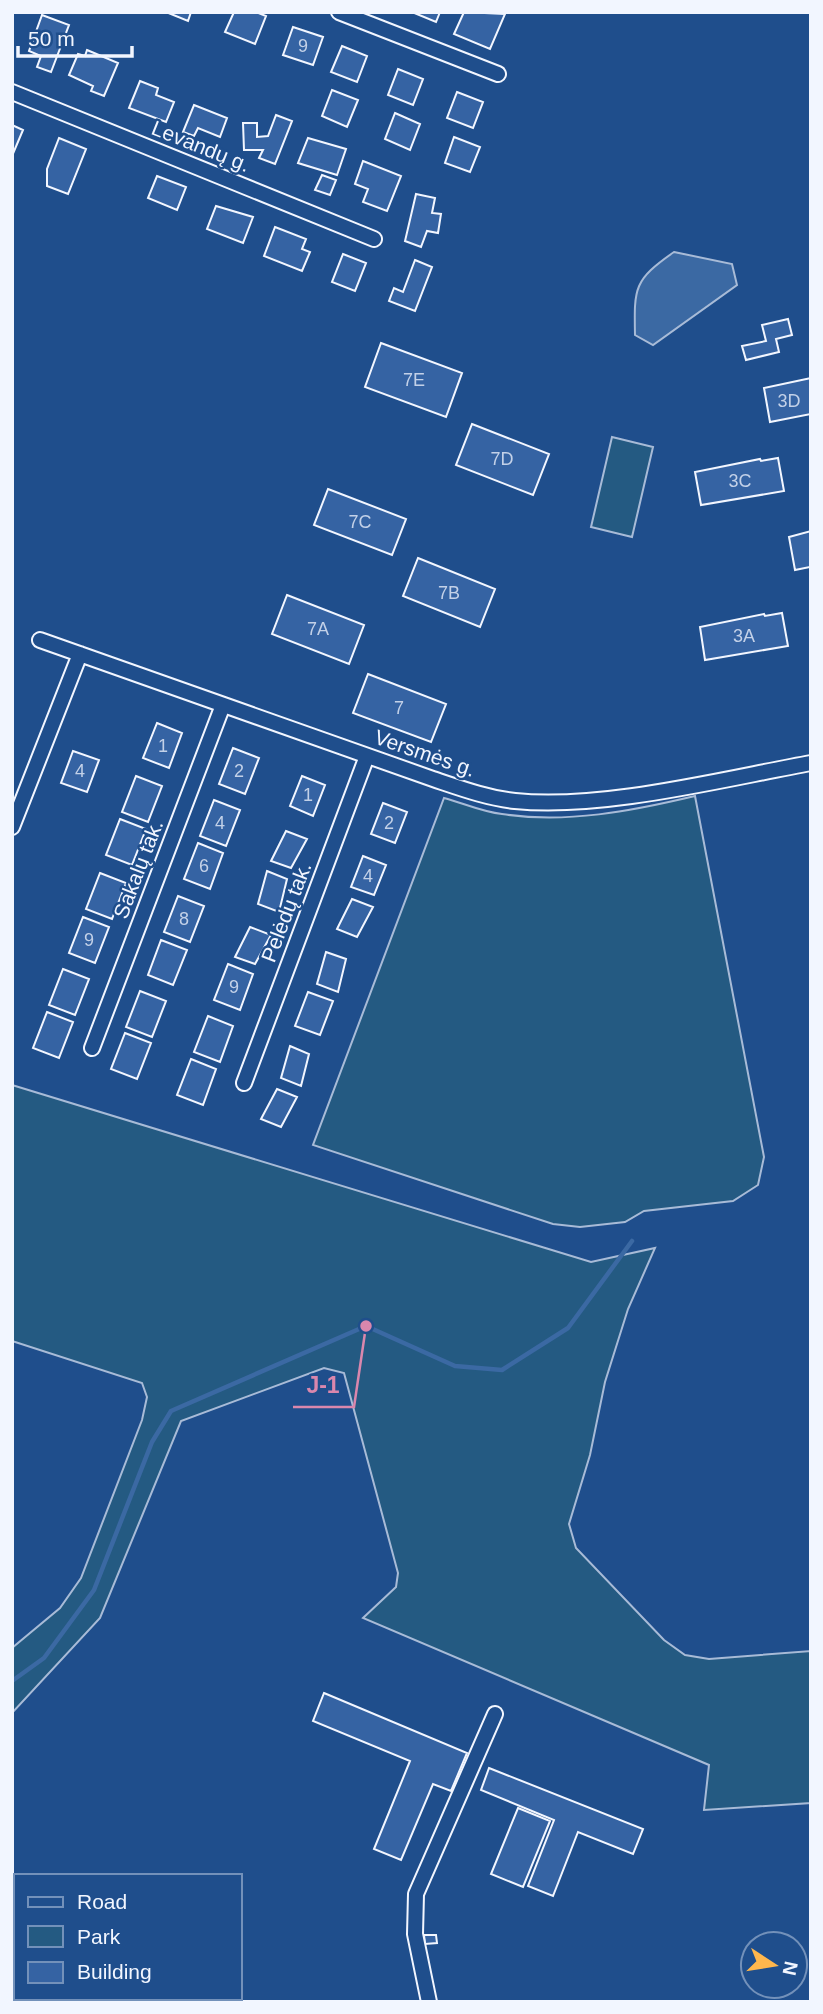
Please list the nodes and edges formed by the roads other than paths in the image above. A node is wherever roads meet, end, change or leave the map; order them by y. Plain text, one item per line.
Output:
1 (339, 12) edge
2 (498, 74) dead end
3 (12, 92) edge
4 (374, 239) dead end
5 (40, 640) dead end
6 (80, 654) junction
7 (223, 705) junction
8 (367, 755) junction
9 (811, 763) edge
10 (12, 827) edge
11 (92, 1048) dead end
12 (244, 1083) dead end
13 (495, 1714) dead end
14 (429, 2002) edge

1 - 2 street
3 - 4 street, Levandų g.
5 - 6 street, Versmės g.
6 - 7 street, Versmės g.
6 - 10 street
7 - 8 street, Versmės g.
7 - 11 street, Sakalų tak.
8 - 9 street, Versmės g.
8 - 12 street, Pelėdų tak.
13 - 14 street

